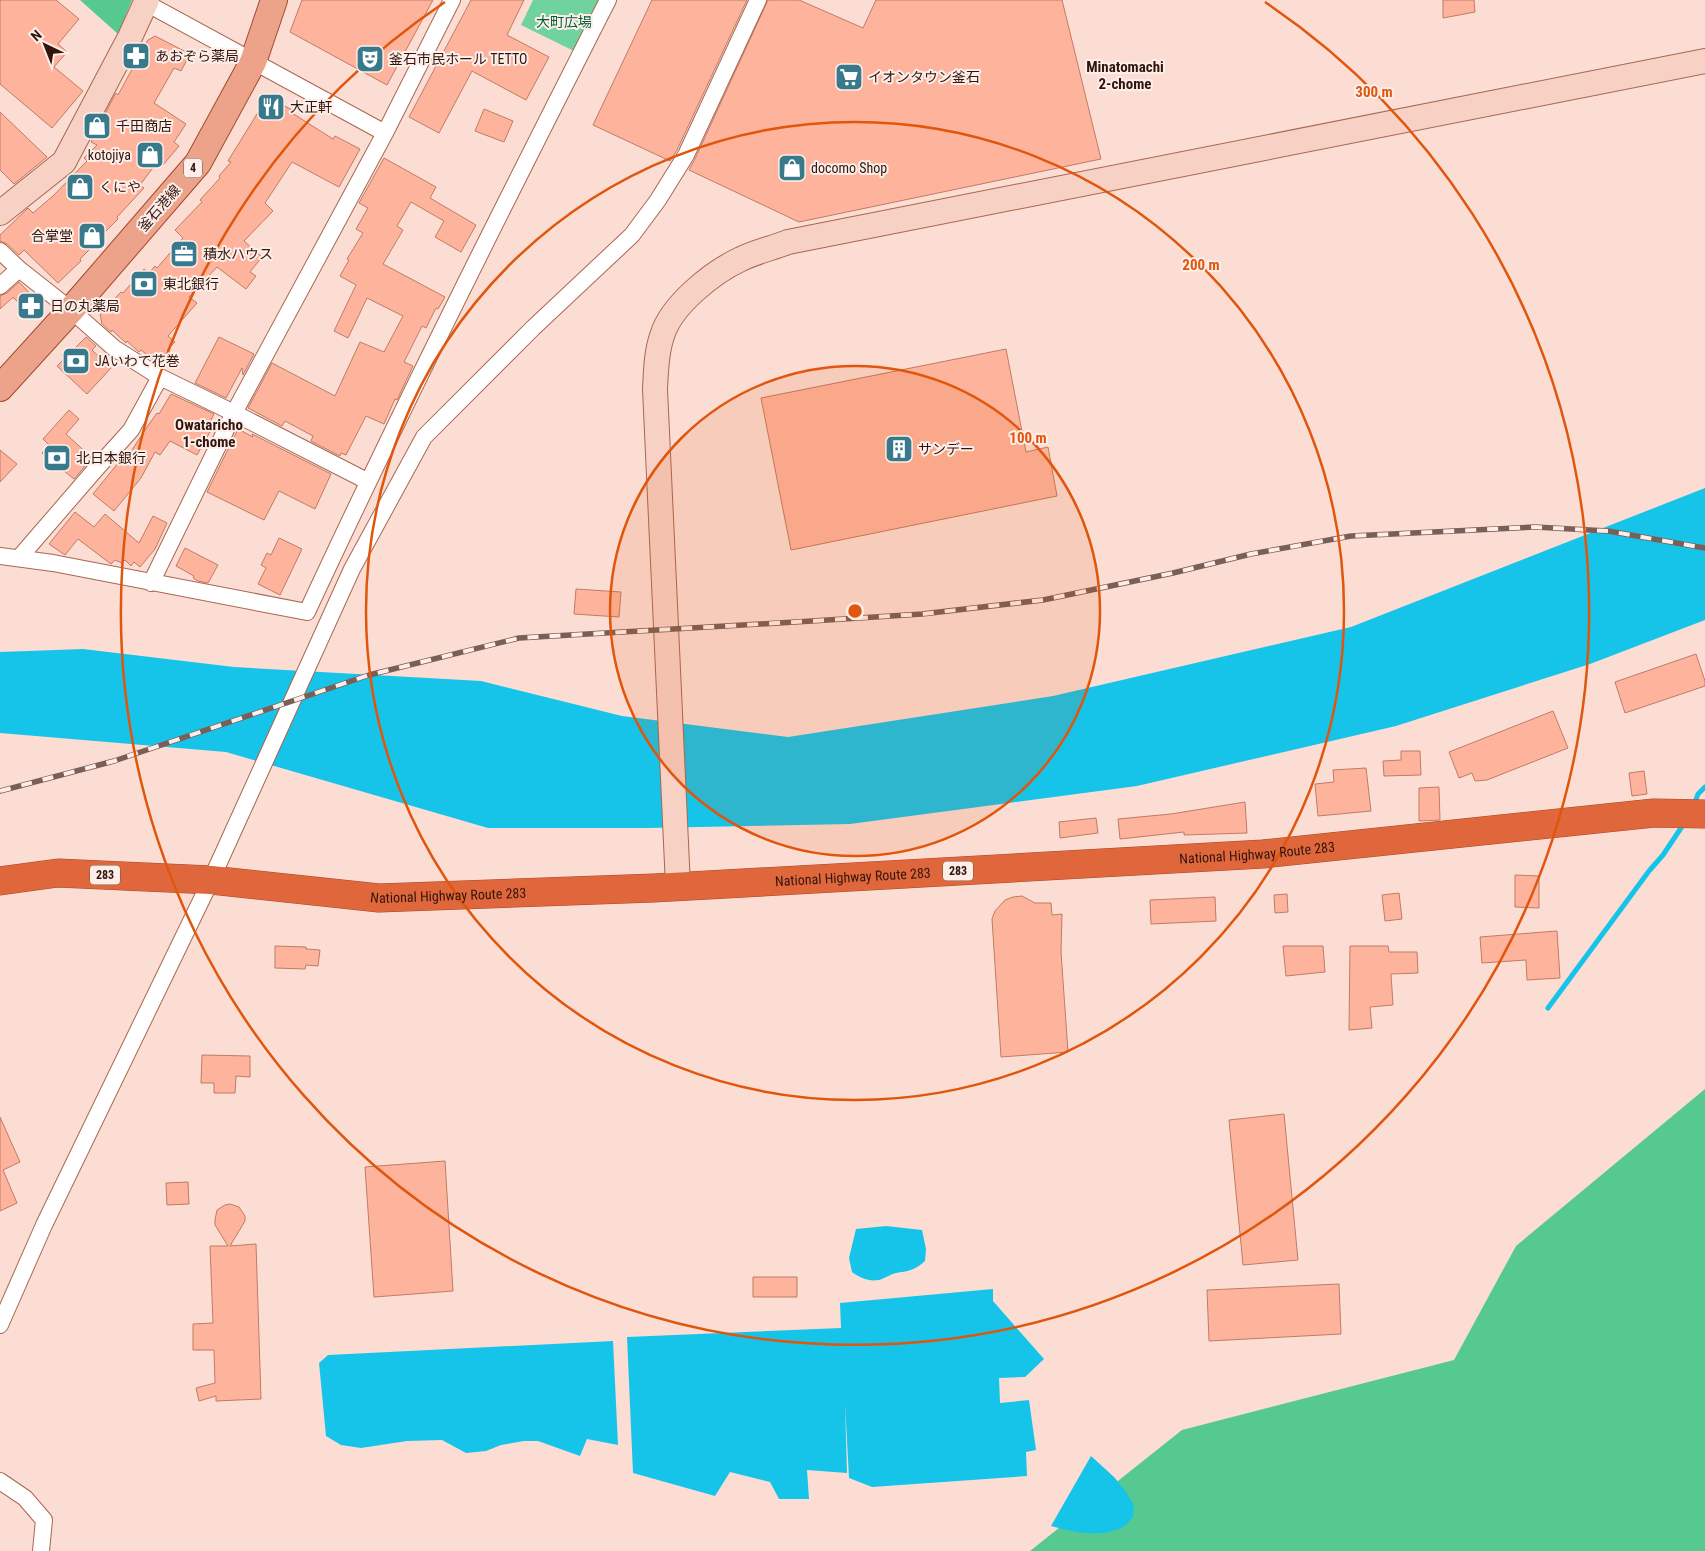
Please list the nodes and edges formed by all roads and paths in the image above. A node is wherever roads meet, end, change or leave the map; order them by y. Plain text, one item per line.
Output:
1 (274, 0) edge
2 (452, 0) edge
3 (608, 0) edge
4 (758, 0) edge
5 (146, 2) edge
6 (1705, 61) edge
7 (254, 62) junction
8 (385, 133) junction
9 (0, 213) edge
10 (0, 251) edge
11 (19, 269) junction
12 (0, 286) edge
13 (71, 310) junction
14 (160, 377) junction
15 (0, 388) edge
16 (234, 413) junction
17 (367, 481) junction
18 (0, 556) edge
19 (19, 558) junction
20 (151, 583) junction
21 (1705, 814) edge
22 (211, 880) junction
23 (0, 882) edge
24 (678, 886) junction
25 (0, 1325) edge
26 (0, 1481) edge
27 (41, 1551) edge

1 - 7 main road, 釜石港線 / 4
2 - 8 street
3 - 17 street
4 - 22 street
5 - 7 street
5 - 9 street
6 - 24 street
7 - 8 street
7 - 13 main road, 釜石港線 / 4
8 - 16 street
10 - 11 street
11 - 12 street
11 - 13 street
13 - 14 street
13 - 15 main road, 釜石港線 / 4
14 - 16 street
14 - 19 street
16 - 17 street
16 - 20 street
17 - 20 street
18 - 19 street
19 - 20 street
21 - 24 highway, National Highway Route 283 / 283
22 - 23 highway, National Highway Route 283 / 283
22 - 24 highway, National Highway Route 283 / 283
22 - 25 street
26 - 27 street

